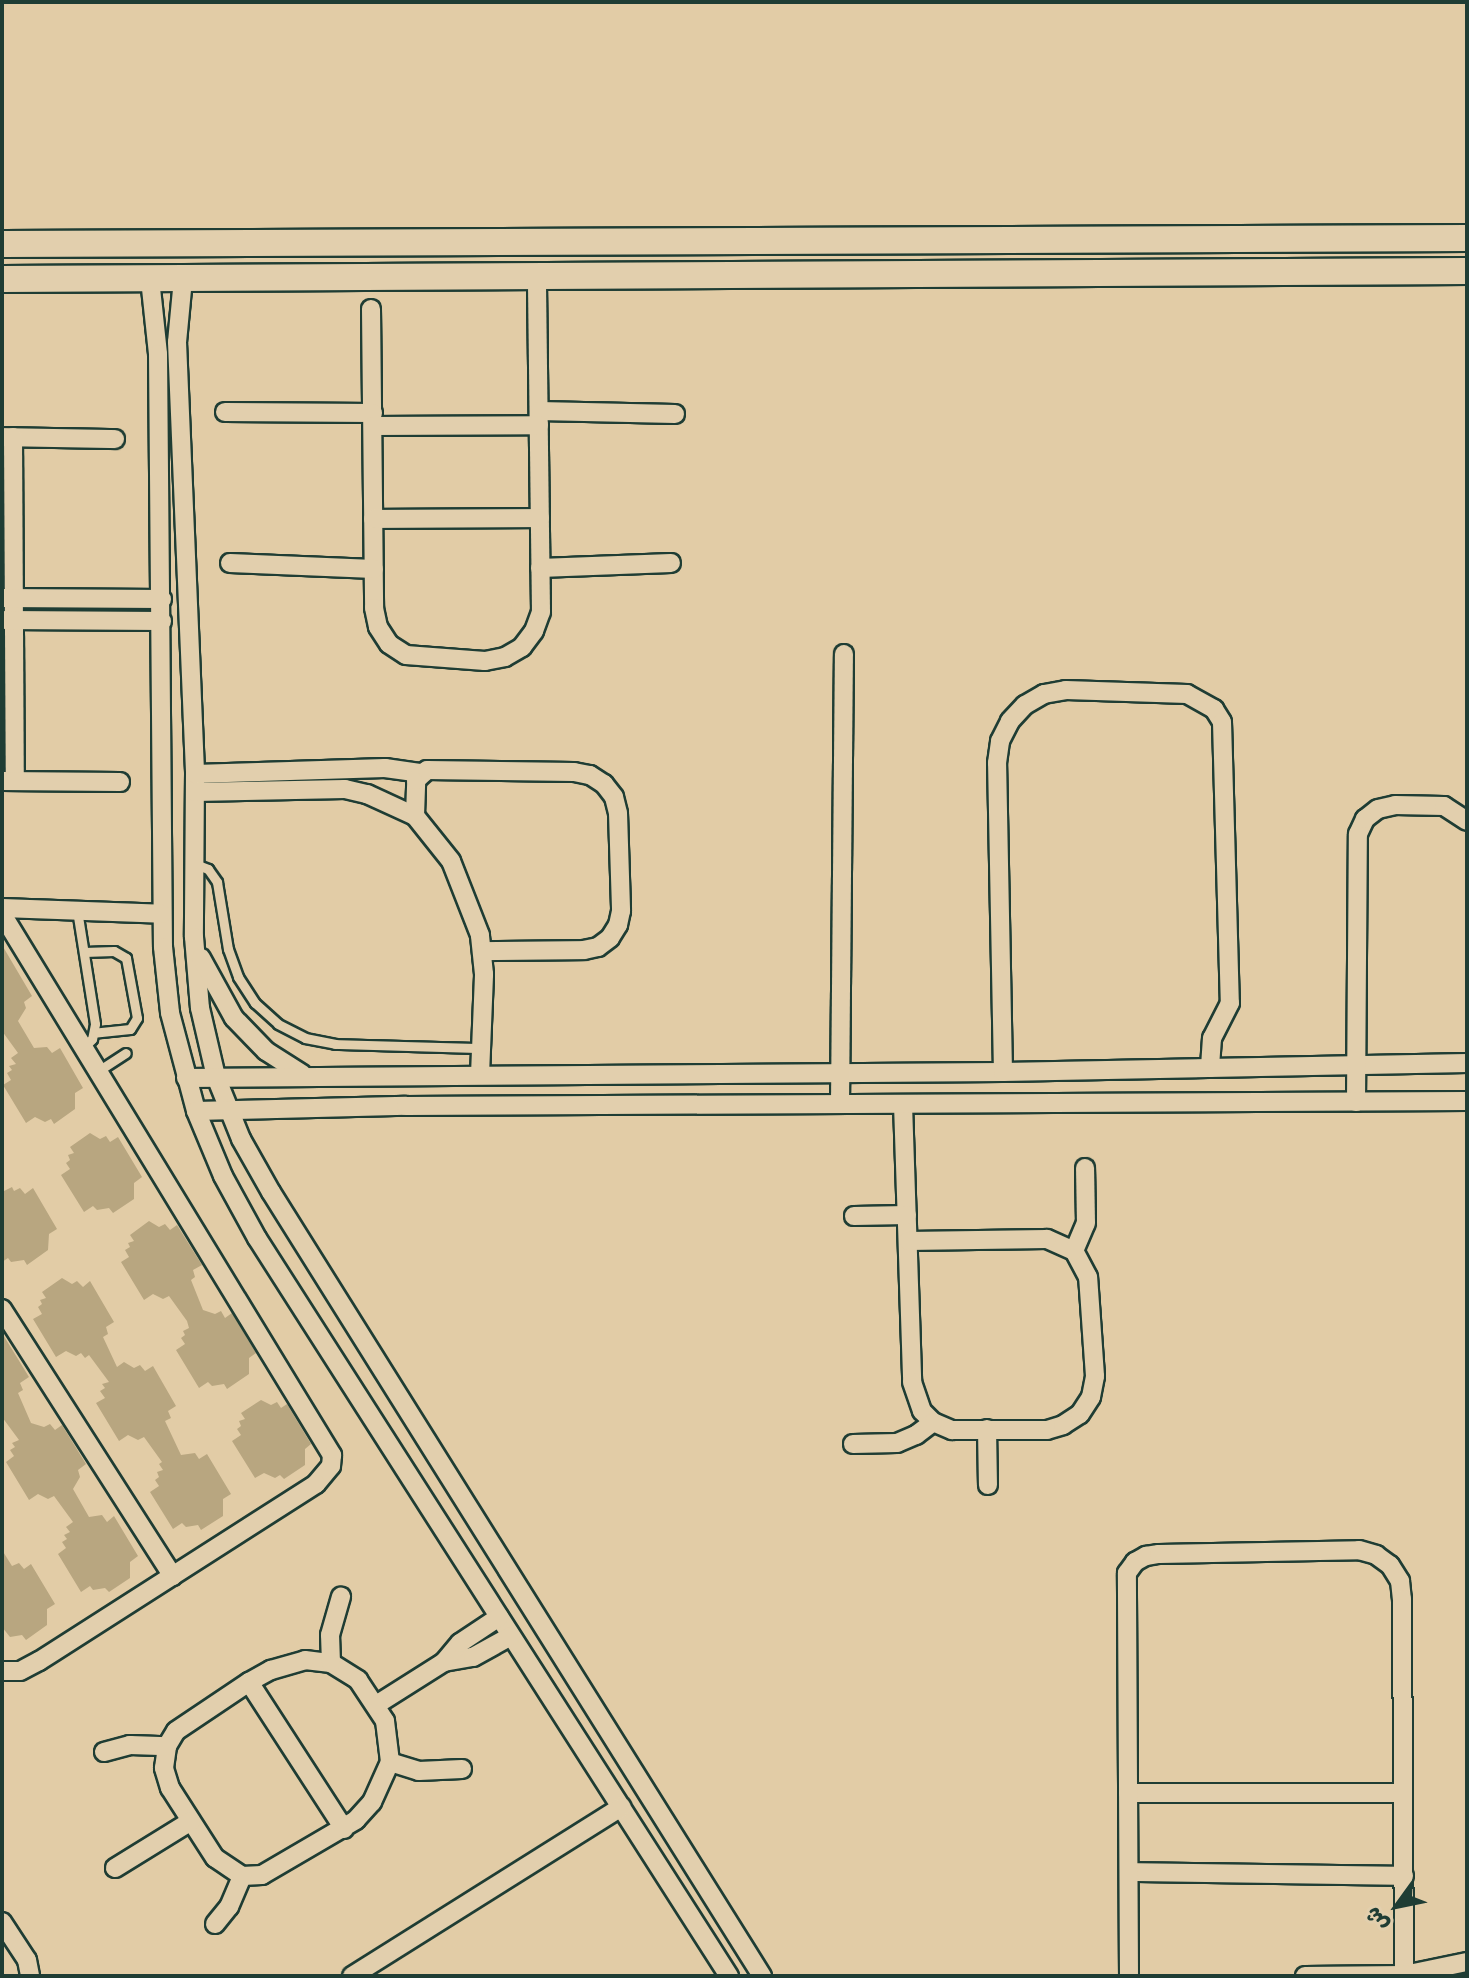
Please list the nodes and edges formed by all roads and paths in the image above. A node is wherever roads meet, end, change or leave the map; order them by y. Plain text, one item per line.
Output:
1 (1467, 238) edge
2 (734, 239) junction
3 (2, 244) edge
4 (1467, 271) edge
5 (733, 277) junction
6 (537, 278) junction
7 (2, 279) edge
8 (150, 279) junction
9 (183, 279) junction
10 (371, 309) dead end
11 (225, 412) dead end
12 (675, 414) dead end
13 (539, 418) junction
14 (373, 420) junction
15 (8, 437) edge
16 (115, 439) dead end
17 (540, 518) junction
18 (373, 519) junction
19 (230, 563) dead end
20 (671, 563) dead end
21 (540, 568) junction
22 (374, 569) junction
23 (8, 598) edge
24 (162, 599) junction
25 (8, 620) edge
26 (162, 621) junction
27 (844, 654) dead end
28 (420, 773) junction
29 (9, 781) edge
30 (120, 782) dead end
31 (195, 783) junction
32 (415, 816) junction
33 (1467, 821) edge
34 (195, 864) junction
35 (2, 908) edge
36 (77, 910) junction
37 (2, 914) edge
38 (162, 914) junction
39 (194, 937) junction
40 (483, 951) junction
41 (84, 952) junction
42 (89, 1040) junction
43 (481, 1048) junction
44 (126, 1053) dead end
45 (1356, 1063) junction
46 (1467, 1063) edge
47 (1210, 1068) junction
48 (98, 1071) junction
49 (1003, 1072) junction
50 (840, 1073) junction
51 (480, 1075) junction
52 (305, 1076) junction
53 (216, 1077) junction
54 (186, 1078) junction
55 (1467, 1101) edge
56 (1356, 1102) junction
57 (840, 1104) junction
58 (903, 1104) junction
59 (229, 1110) junction
60 (196, 1111) junction
61 (1085, 1168) dead end
62 (907, 1215) junction
63 (854, 1216) dead end
64 (908, 1241) junction
65 (1074, 1251) junction
66 (2, 1309) edge
67 (933, 1422) junction
68 (987, 1429) junction
69 (853, 1444) dead end
70 (988, 1485) dead end
71 (173, 1576) junction
72 (341, 1597) dead end
73 (499, 1617) junction
74 (511, 1636) junction
75 (444, 1662) junction
76 (331, 1663) junction
77 (2, 1671) edge
78 (249, 1682) junction
79 (376, 1705) junction
80 (167, 1746) junction
81 (104, 1752) dead end
82 (390, 1762) junction
83 (462, 1769) dead end
84 (1128, 1793) junction
85 (1403, 1793) junction
86 (621, 1807) junction
87 (191, 1821) junction
88 (344, 1829) junction
89 (115, 1868) dead end
90 (1129, 1872) junction
91 (242, 1876) junction
92 (1404, 1876) junction
93 (2, 1922) edge
94 (215, 1924) dead end
95 (1467, 1962) edge
96 (1404, 1975) edge
97 (30, 1976) edge
98 (352, 1976) edge
99 (729, 1976) edge
100 (762, 1976) edge
101 (1129, 1976) edge
102 (1305, 1976) edge
103 (1332, 1976) edge

1 - 2 street
2 - 3 street
2 - 5 street
4 - 5 street
5 - 6 street
6 - 9 street
6 - 13 street
7 - 8 street
8 - 9 street
8 - 24 street
9 - 31 street
10 - 14 street
11 - 14 street
12 - 13 street
13 - 14 street
13 - 17 street
14 - 18 street
15 - 16 street
15 - 23 street
17 - 18 street
17 - 21 street
18 - 22 street
19 - 22 street
20 - 21 street
21 - 22 street
23 - 24 street
23 - 25 street
24 - 26 street
25 - 26 street
25 - 29 street
26 - 38 street
27 - 50 street
28 - 31 street
28 - 32 street
28 - 40 street
29 - 30 street
31 - 32 street
31 - 34 street
32 - 40 street
33 - 45 street
34 - 39 street
34 - 43 lane
35 - 36 street
36 - 38 street
36 - 41 lane
37 - 42 street
38 - 54 street
39 - 52 street
39 - 53 street
40 - 43 street
41 - 42 lane
41 - 42 lane
42 - 48 street
43 - 51 street
44 - 48 lane
45 - 46 street
45 - 47 street
45 - 56 street
47 - 49 street
47 - 49 street
48 - 71 street
49 - 50 street
50 - 51 street
50 - 57 street
51 - 52 street
52 - 53 street
53 - 54 street
53 - 59 street
54 - 60 street
55 - 56 street
56 - 58 street
57 - 58 street
57 - 59 street
58 - 62 street
59 - 60 street
59 - 100 street
60 - 73 street
61 - 65 street
62 - 63 street
62 - 64 street
64 - 65 street
64 - 67 street
65 - 68 street
66 - 71 street
67 - 68 street
67 - 69 street
68 - 70 street
71 - 77 street
72 - 76 street
73 - 74 street
73 - 75 street
74 - 75 street
74 - 86 street
75 - 79 street
76 - 78 street
76 - 79 street
78 - 80 street
78 - 88 street
79 - 82 street
80 - 81 street
80 - 87 street
82 - 83 street
82 - 88 street
84 - 85 street
84 - 85 street
84 - 90 street
85 - 92 street
86 - 98 street
86 - 99 street
87 - 89 street
87 - 91 street
88 - 91 street
90 - 92 street
90 - 101 street
91 - 94 street
92 - 96 street
93 - 97 street
95 - 96 street
96 - 103 street
102 - 103 street

